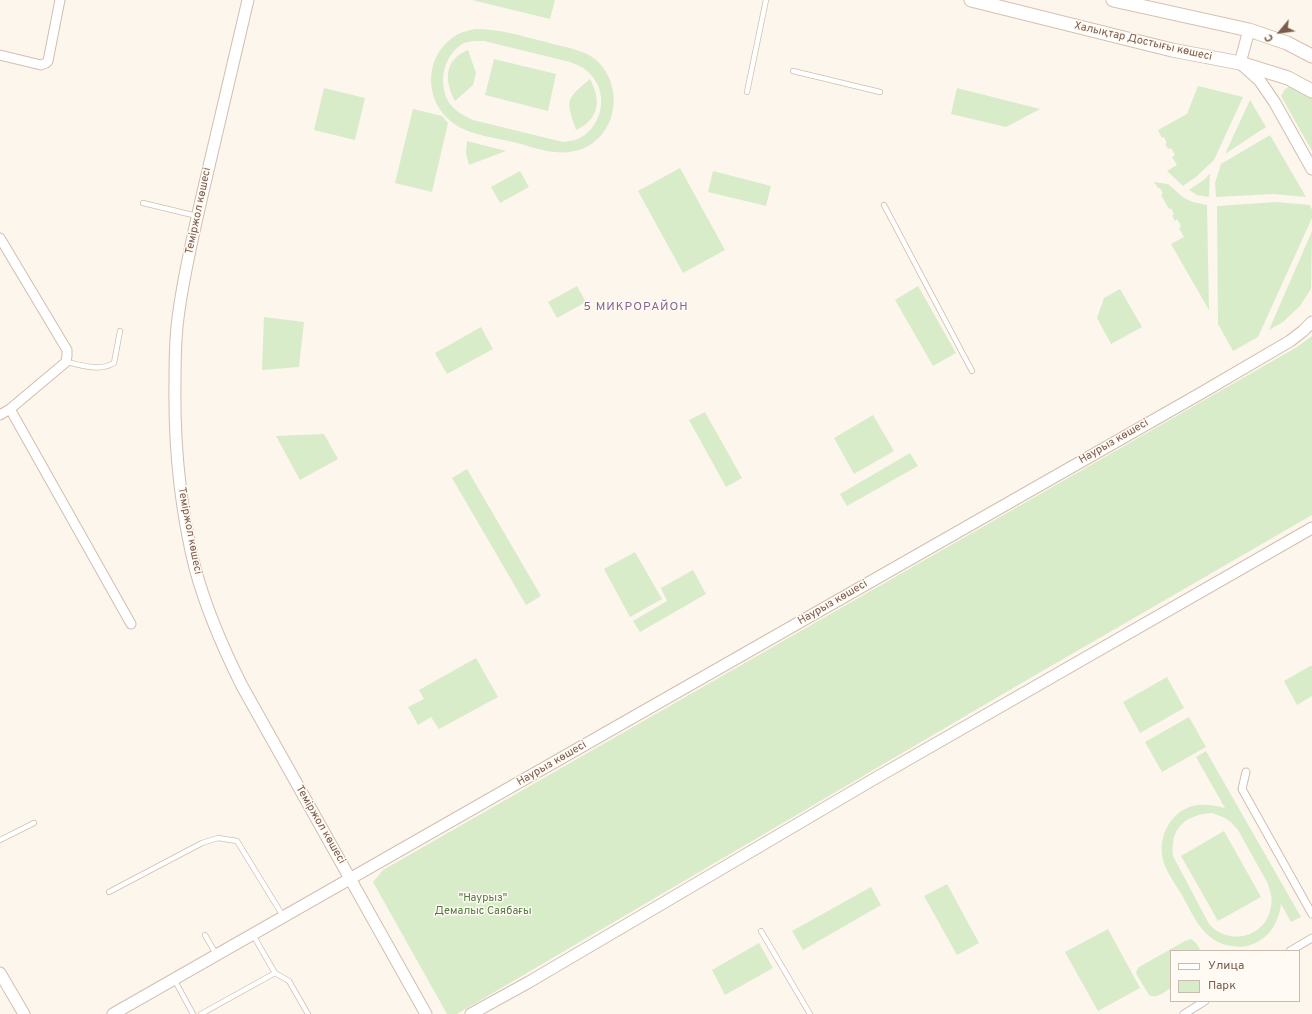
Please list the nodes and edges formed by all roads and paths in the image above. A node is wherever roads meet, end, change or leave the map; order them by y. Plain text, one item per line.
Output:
1 (60, 0) edge
2 (248, 0) edge
3 (766, 0) edge
4 (971, 0) edge
5 (1113, 0) edge
6 (1249, 30) junction
7 (0, 55) edge
8 (1312, 56) edge
9 (1240, 63) junction
10 (793, 71) dead end
11 (1312, 91) edge
12 (747, 92) dead end
13 (880, 92) dead end
14 (1312, 169) edge
15 (144, 203) dead end
16 (884, 205) dead end
17 (197, 216) junction
18 (0, 238) edge
19 (1312, 322) edge
20 (120, 331) dead end
21 (66, 362) junction
22 (972, 371) dead end
23 (10, 409) junction
24 (0, 415) edge
25 (1312, 528) edge
26 (130, 624) dead end
27 (1246, 772) dead end
28 (34, 823) dead end
29 (0, 840) edge
30 (350, 878) junction
31 (109, 892) dead end
32 (1312, 914) edge
33 (283, 916) junction
34 (761, 931) dead end
35 (253, 934) junction
36 (205, 935) dead end
37 (1312, 938) edge
38 (1292, 950) edge
39 (217, 955) junction
40 (0, 973) edge
41 (275, 973) junction
42 (174, 979) junction
43 (1203, 1002) edge
44 (24, 1014) edge
45 (113, 1014) edge
46 (193, 1014) edge
47 (201, 1014) edge
48 (308, 1014) edge
49 (426, 1014) edge
50 (471, 1014) edge
51 (810, 1014) edge
52 (1184, 1014) edge

1 - 7 street
2 - 17 street, Теміржол көшесі
3 - 12 lane
4 - 9 main road, Халықтар Достығы көшесі
5 - 6 main road
6 - 8 main road
6 - 9 street
9 - 11 main road, Халықтар Достығы көшесі
9 - 14 street
10 - 13 lane
15 - 17 lane
16 - 22 lane
17 - 30 street, Теміржол көшесі
18 - 21 street
19 - 30 street, Наурыз көшесі
20 - 21 lane
21 - 23 street
23 - 24 street
23 - 26 street
25 - 50 street
27 - 32 street
28 - 29 lane
30 - 33 street, Наурыз көшесі
30 - 49 street, Теміржол көшесі
31 - 33 lane
33 - 35 street, Наурыз көшесі
34 - 51 lane
35 - 39 street, Наурыз көшесі
35 - 41 lane
36 - 39 lane
37 - 38 street
39 - 42 street, Наурыз көшесі
40 - 44 street
41 - 47 lane
41 - 48 lane
42 - 45 street, Наурыз көшесі
42 - 46 lane
43 - 52 street

